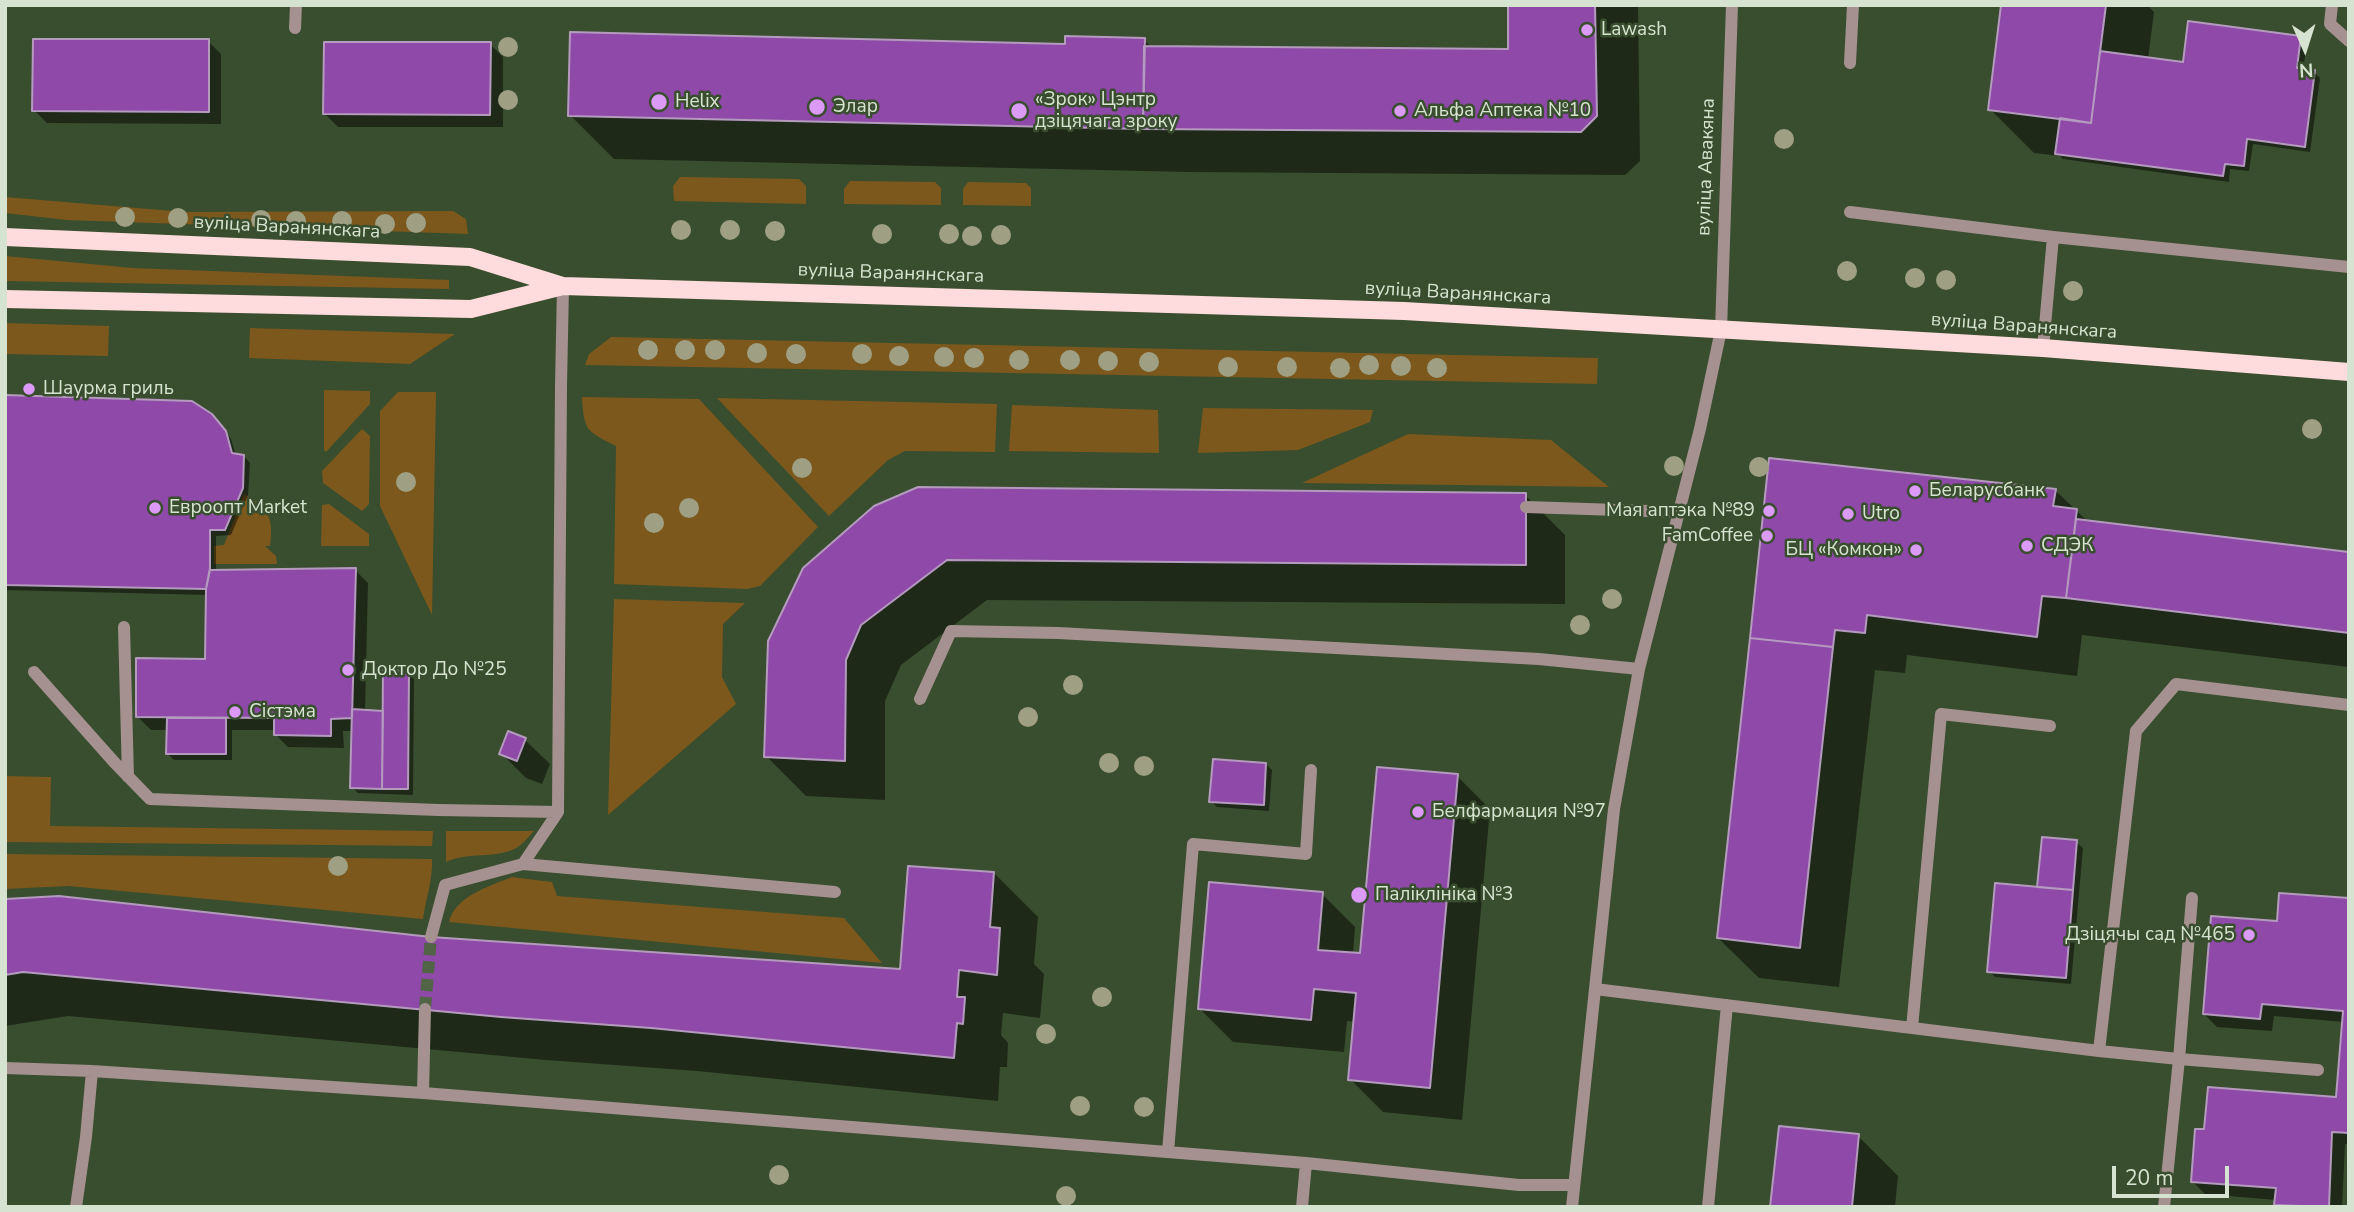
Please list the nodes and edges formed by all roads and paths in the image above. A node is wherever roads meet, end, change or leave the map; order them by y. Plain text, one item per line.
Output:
1 (296, 5) edge
2 (1732, 5) edge
3 (1853, 5) edge
4 (2332, 5) edge
5 (295, 28) dead end
6 (2349, 41) edge
7 (1850, 62) dead end
8 (1850, 212) dead end
9 (5, 237) edge
10 (2053, 237) junction
11 (2349, 267) edge
12 (564, 286) junction
13 (5, 299) edge
14 (1721, 330) junction
15 (2043, 348) junction
16 (2349, 372) edge
17 (1526, 507) dead end
18 (1679, 512) junction
19 (124, 627) dead end
20 (1639, 669) junction
21 (34, 672) dead end
22 (920, 699) dead end
23 (2349, 705) edge
24 (2050, 726) dead end
25 (1311, 770) dead end
26 (128, 776) junction
27 (558, 812) junction
28 (523, 864) junction
29 (835, 892) dead end
30 (2192, 898) dead end
31 (432, 937) tunnel mouth
32 (1595, 989) junction
33 (1727, 1005) junction
34 (425, 1009) tunnel mouth
35 (1912, 1028) junction
36 (2099, 1051) junction
37 (2179, 1059) junction
38 (5, 1068) edge
39 (2318, 1070) dead end
40 (92, 1071) junction
41 (423, 1093) junction
42 (1168, 1152) junction
43 (1306, 1163) junction
44 (1574, 1185) junction
45 (76, 1207) edge
46 (1302, 1207) edge
47 (1572, 1207) edge
48 (1708, 1207) edge
49 (2164, 1207) edge

1 - 5 street
2 - 14 street, вуліца Авакяна
3 - 7 street
4 - 6 street
8 - 10 street
9 - 12 main road, вуліца Варанянскага
10 - 11 street
10 - 15 street
12 - 13 main road, вуліца Варанянскага
12 - 14 main road, вуліца Варанянскага
12 - 27 street
14 - 15 main road, вуліца Варанянскага
14 - 18 street, вуліца Авакяна
15 - 16 main road, вуліца Варанянскага
17 - 18 street
18 - 20 street, вуліца Авакяна
19 - 26 street
20 - 22 street
20 - 32 street, вуліца Авакяна
21 - 26 street
23 - 36 street
24 - 35 street
25 - 42 street
26 - 27 street
27 - 28 street
28 - 29 street
28 - 31 street
30 - 37 street
32 - 33 street
32 - 44 street, вуліца Авакяна
33 - 35 street
33 - 48 street
34 - 41 street
35 - 36 street
36 - 37 street
37 - 39 street
37 - 49 street
38 - 40 street
40 - 41 street
40 - 45 street
41 - 42 street
42 - 43 street
43 - 44 street
43 - 46 street
44 - 47 street, вуліца Авакяна

